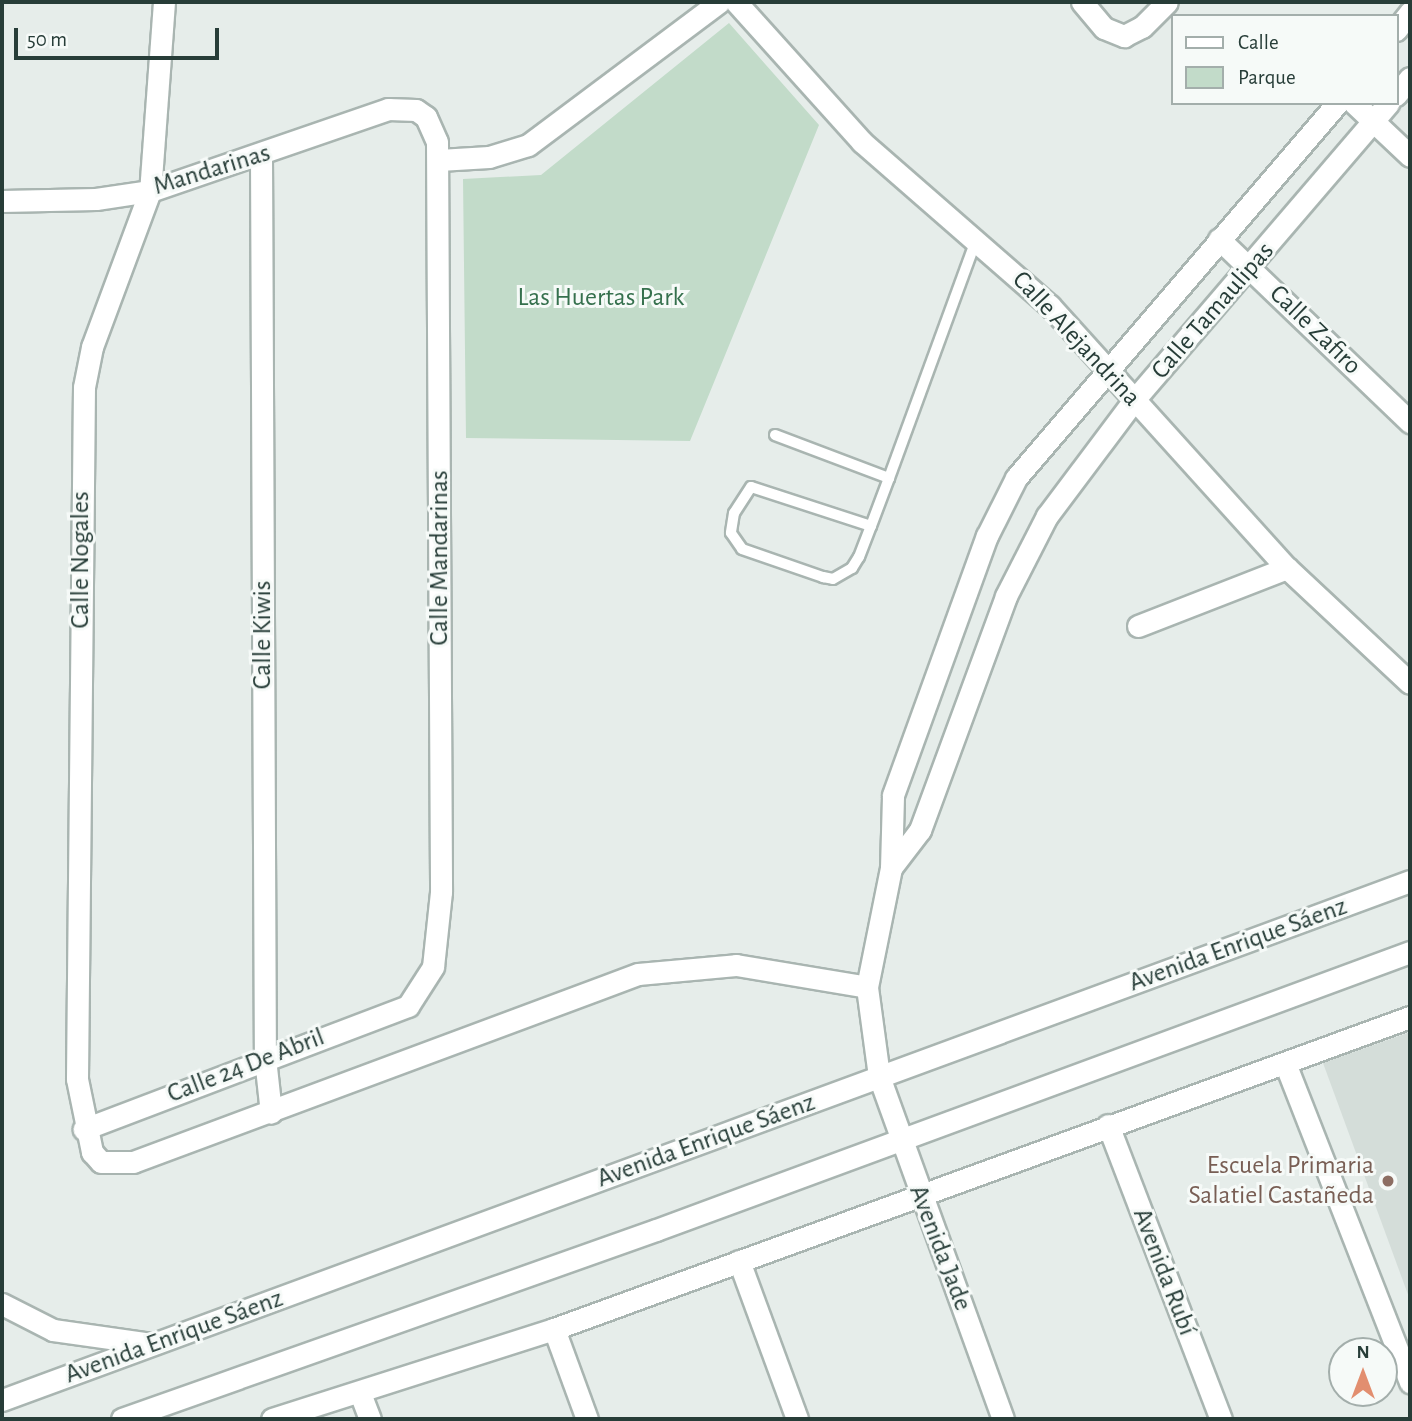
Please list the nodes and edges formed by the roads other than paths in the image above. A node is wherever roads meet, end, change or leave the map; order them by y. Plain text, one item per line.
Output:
1 (164, 2) edge
2 (719, 2) edge
3 (736, 2) edge
4 (1082, 2) edge
5 (1167, 2) edge
6 (1410, 12) edge
7 (1398, 27) edge
8 (1410, 78) edge
9 (1398, 93) edge
10 (1335, 105) edge
11 (1356, 105) edge
12 (1387, 105) edge
13 (416, 110) joint
14 (1374, 122) junction
15 (261, 156) junction
16 (1410, 156) edge
17 (439, 160) junction
18 (150, 191) junction
19 (2, 201) edge
20 (1220, 239) junction
21 (976, 240) junction
22 (1252, 270) junction
23 (1107, 368) junction
24 (1134, 400) junction
25 (1410, 422) edge
26 (775, 435) dead end
27 (889, 478) junction
28 (871, 526) junction
29 (1287, 568) junction
30 (1138, 626) dead end
31 (1410, 683) edge
32 (891, 867) junction
33 (1410, 881) edge
34 (1410, 952) edge
35 (867, 987) junction
36 (408, 1006) joint
37 (1410, 1017) edge
38 (265, 1058) junction
39 (1285, 1063) junction
40 (879, 1076) junction
41 (271, 1113) junction
42 (1108, 1125) junction
43 (84, 1129) junction
44 (898, 1139) junction
45 (921, 1195) junction
46 (739, 1261) junction
47 (2, 1304) edge
48 (554, 1329) junction
49 (157, 1345) junction
50 (1410, 1382) edge
51 (360, 1393) junction
52 (2, 1400) edge
53 (130, 1417) edge
54 (272, 1419) edge
55 (370, 1419) edge
56 (587, 1419) edge
57 (797, 1419) edge
58 (1003, 1419) edge
59 (1221, 1419) edge

1 - 18 street, Calle Nogales
2 - 17 street
3 - 21 street, Calle Alejandrina
4 - 5 street
6 - 7 street
8 - 9 street
10 - 20 street, Calle Tamaulipas
11 - 14 street
12 - 14 street, Calle Tamaulipas
13 - 15 street, Mandarinas
13 - 17 street, Calle Mandarinas
14 - 16 street
14 - 22 street, Calle Tamaulipas
15 - 18 street, Mandarinas
15 - 38 street, Calle Kiwis
17 - 36 street, Calle Mandarinas
18 - 19 street, Mandarinas
18 - 43 street, Calle Nogales
20 - 22 street, Calle Zafiro
20 - 23 street, Calle Tamaulipas
21 - 23 street, Calle Alejandrina
21 - 27 lane
22 - 24 street, Calle Tamaulipas
22 - 25 street, Calle Zafiro
23 - 24 street, Calle Alejandrina
23 - 32 street, Calle Tamaulipas
24 - 29 street, Calle Alejandrina
24 - 32 street, Calle Tamaulipas
26 - 27 lane
27 - 28 lane
28 - 28 lane
29 - 30 street
29 - 31 street, Calle Alejandrina
32 - 35 street, Calle Tamaulipas
33 - 40 street, Avenida Enrique Sáenz
34 - 44 street
35 - 40 street, Calle Tamaulipas
35 - 41 street, Calle Nogales
36 - 38 street, Calle 24 De Abril
37 - 39 street
38 - 41 street, Calle Kiwis
38 - 43 street, Calle 24 De Abril
39 - 42 street
39 - 50 street
40 - 44 street, Avenida Jade
40 - 49 street, Avenida Enrique Sáenz
41 - 43 street, Calle Nogales
42 - 45 street
42 - 59 street, Avenida Rubí
44 - 45 street, Avenida Jade
44 - 53 street
45 - 46 street
45 - 58 street, Avenida Jade
46 - 48 street
46 - 57 street
47 - 49 street
48 - 51 street
48 - 56 street
49 - 52 street, Avenida Enrique Sáenz
51 - 54 street
51 - 55 street

